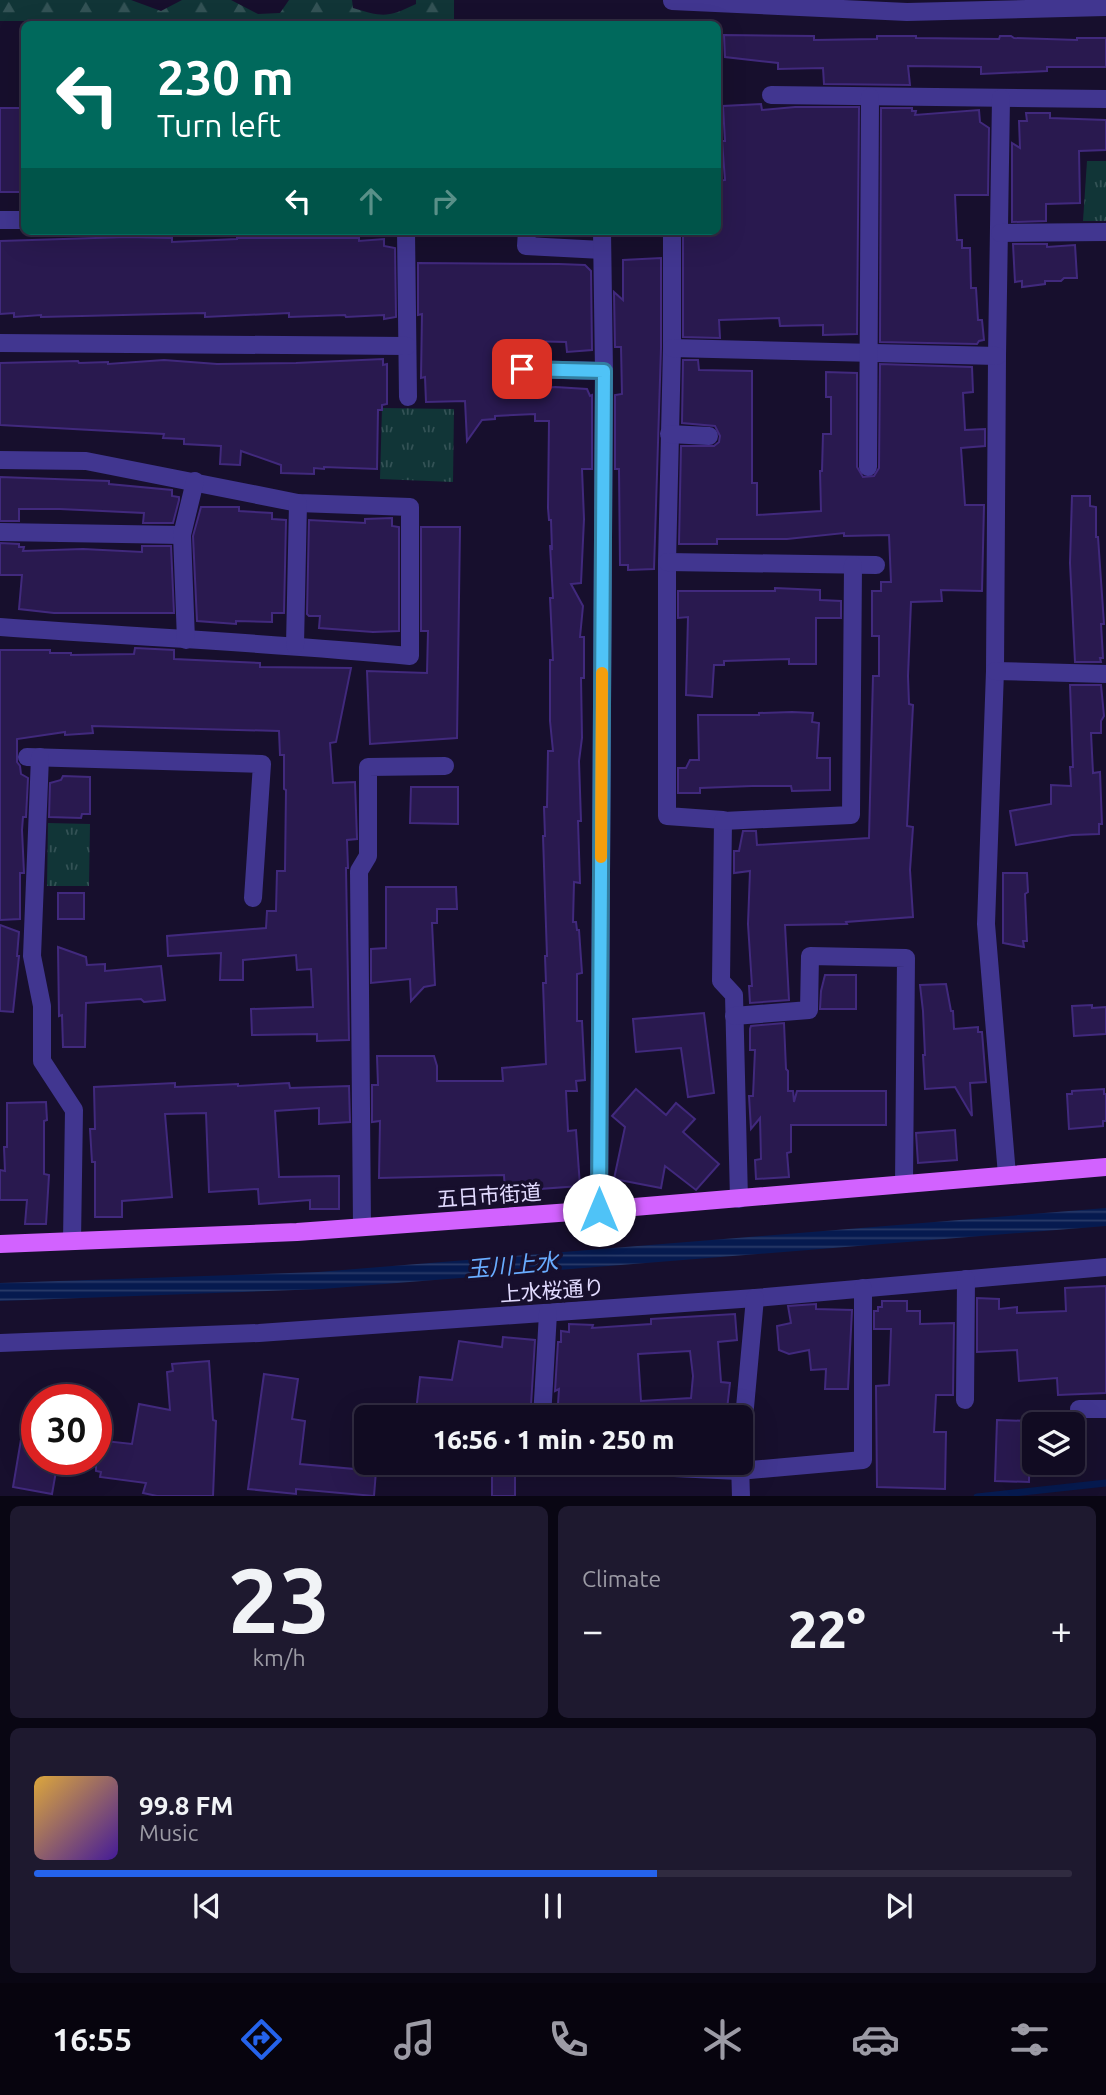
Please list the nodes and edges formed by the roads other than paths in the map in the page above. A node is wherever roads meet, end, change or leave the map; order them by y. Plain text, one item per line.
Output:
1 (672, 1) edge
2 (1106, 7) edge
3 (771, 95) dead end
4 (870, 97) junction
5 (1002, 98) junction
6 (1106, 99) edge
7 (0, 220) edge
8 (21, 220) edge
9 (1106, 232) edge
10 (1000, 233) junction
11 (406, 235) edge
12 (527, 235) edge
13 (603, 235) edge
14 (672, 235) edge
15 (602, 250) junction
16 (0, 343) edge
17 (407, 346) junction
18 (672, 348) junction
19 (867, 355) junction
20 (997, 356) junction
21 (522, 369) dead end
22 (604, 371) junction
23 (408, 397) dead end
24 (669, 434) junction
25 (709, 436) dead end
26 (0, 460) edge
27 (868, 467) dead end
28 (195, 481) junction
29 (298, 503) junction
30 (0, 532) edge
31 (182, 536) junction
32 (667, 562) junction
33 (853, 565) junction
34 (876, 565) dead end
35 (0, 627) edge
36 (186, 640) junction
37 (295, 645) junction
38 (995, 671) junction
39 (1106, 674) edge
40 (445, 766) dead end
41 (723, 821) junction
42 (253, 898) dead end
43 (734, 1016) junction
44 (1106, 1167) edge
45 (1007, 1175) junction
46 (904, 1184) junction
47 (739, 1199) junction
48 (599, 1210) junction
49 (362, 1226) junction
50 (72, 1241) junction
51 (0, 1244) edge
52 (1106, 1267) edge
53 (966, 1279) junction
54 (863, 1288) junction
55 (755, 1298) junction
56 (548, 1313) junction
57 (0, 1343) edge
58 (965, 1400) dead end
59 (543, 1405) edge
60 (745, 1405) edge
61 (1079, 1409) dead end
62 (1106, 1409) edge
63 (753, 1464) edge
64 (740, 1475) edge
65 (741, 1496) edge

1 - 2 street
3 - 4 street
4 - 5 street
4 - 19 street
5 - 6 street
5 - 10 street
7 - 8 street
9 - 10 street
10 - 20 street
11 - 17 street
12 - 15 street
13 - 15 street
14 - 18 street
15 - 22 street
16 - 17 street
17 - 23 street
18 - 19 street
18 - 24 street
19 - 20 street
19 - 27 street
20 - 38 street
21 - 22 street
22 - 48 street
24 - 25 street
24 - 32 street
26 - 28 street
28 - 29 street
28 - 31 street
29 - 37 street
29 - 37 street
30 - 31 street
31 - 36 street
32 - 33 street
32 - 41 street
33 - 34 street
33 - 41 street
35 - 36 street
36 - 37 street
38 - 39 street
38 - 45 street
40 - 49 street
41 - 43 street
42 - 50 street
43 - 46 street
43 - 47 street
44 - 45 main road, 五日市街道
45 - 46 main road, 五日市街道
46 - 47 main road, 五日市街道
47 - 48 main road, 五日市街道
48 - 49 main road, 五日市街道
49 - 50 main road, 五日市街道
50 - 51 main road, 五日市街道
52 - 53 street, 上水桜通り
53 - 54 street, 上水桜通り
53 - 58 street
54 - 55 street, 上水桜通り
54 - 63 street
55 - 56 street, 上水桜通り
55 - 60 street
56 - 57 street, 上水桜通り
56 - 59 street
61 - 62 street
64 - 65 street

